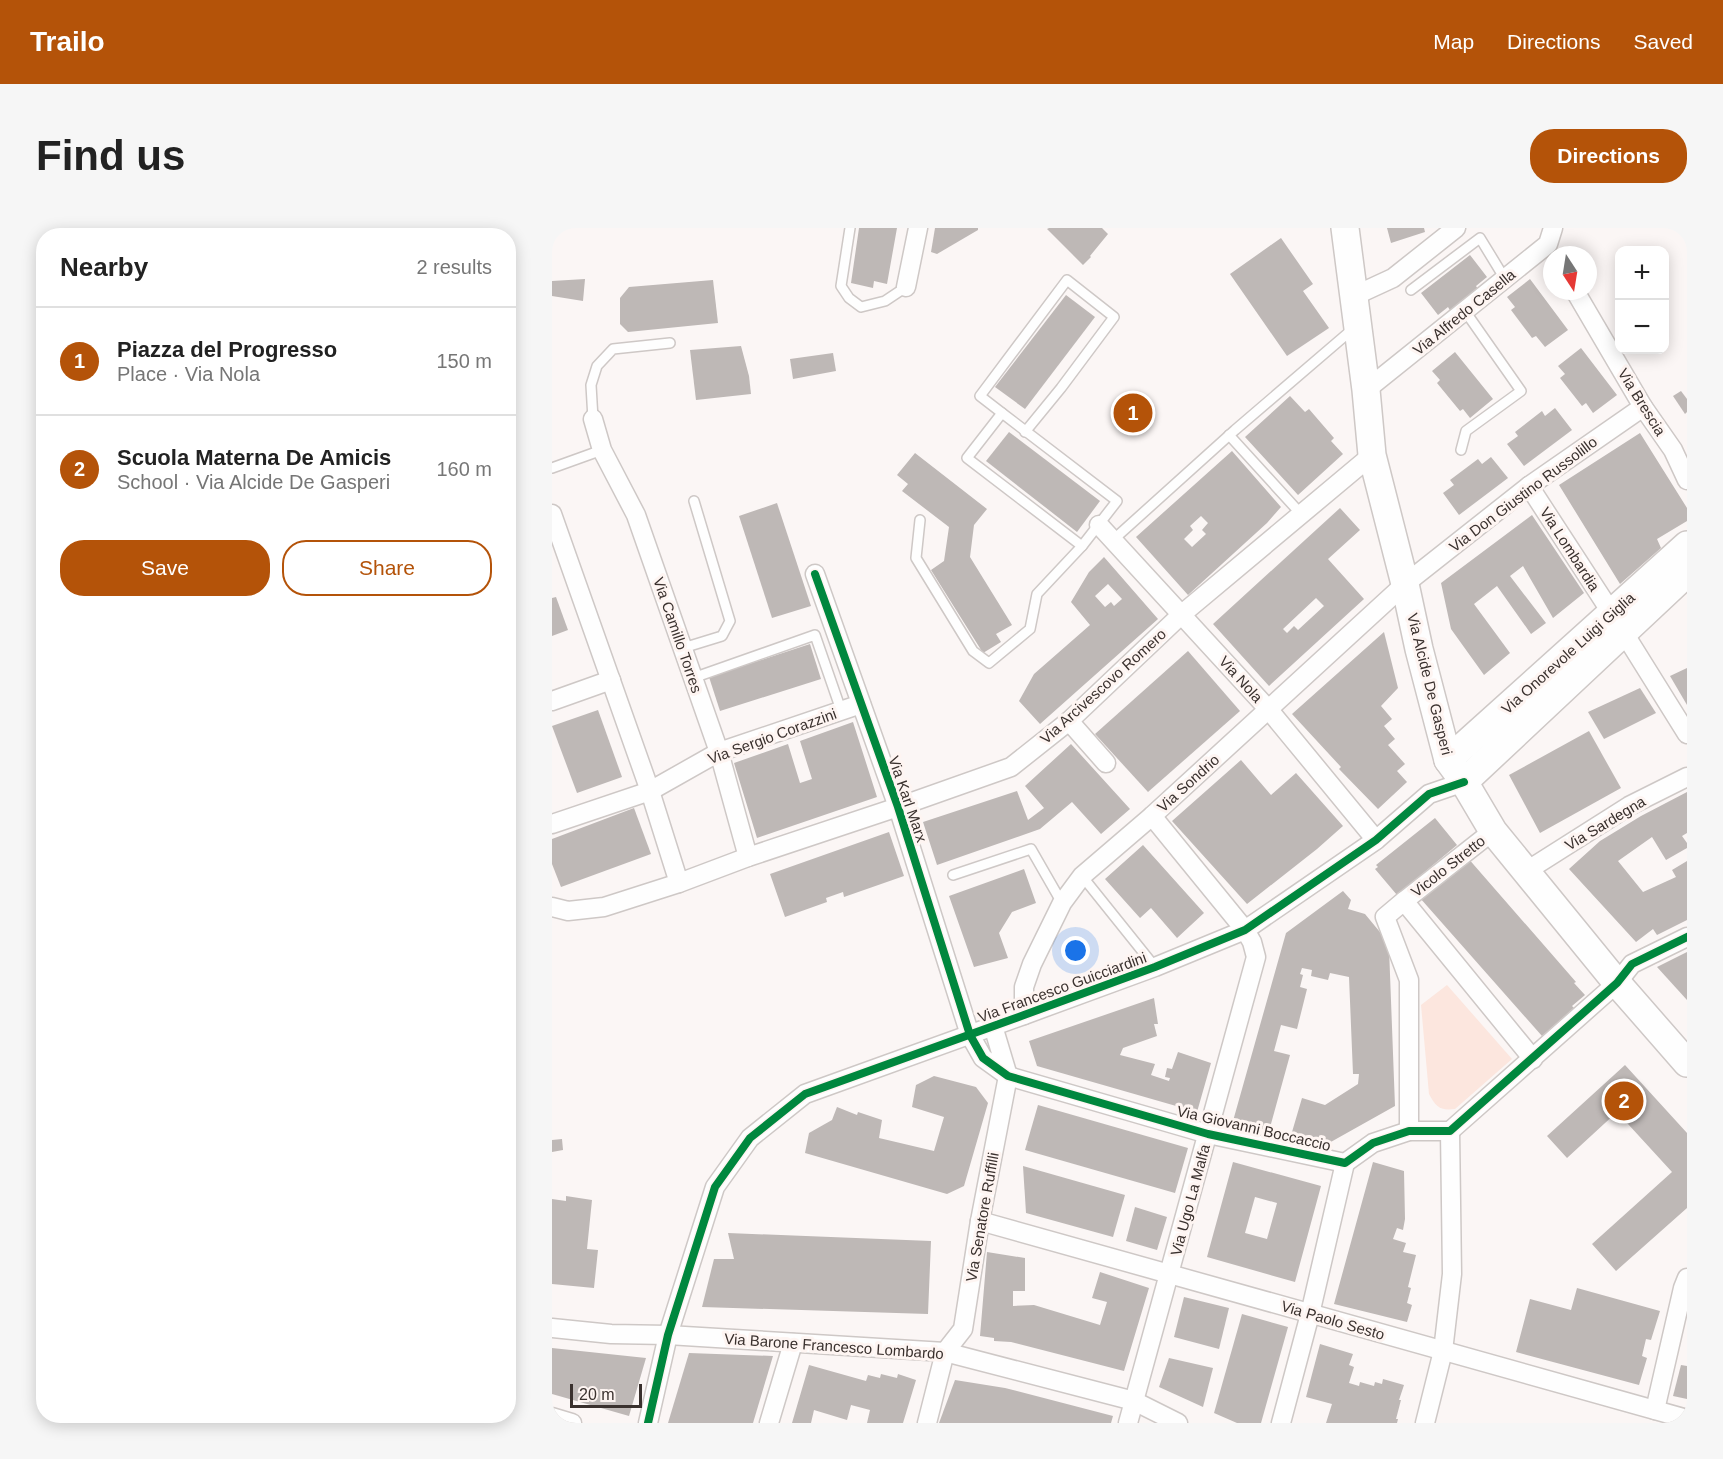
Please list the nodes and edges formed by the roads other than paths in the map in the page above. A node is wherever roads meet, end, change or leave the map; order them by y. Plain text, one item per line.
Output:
1 (850, 228) edge
2 (918, 228) edge
3 (1345, 228) edge
4 (1456, 228) edge
5 (1552, 242) edge
6 (1505, 279) junction
7 (906, 287) joint
8 (1411, 290) dead end
9 (1354, 296) junction
10 (1580, 300) edge
11 (1465, 311) junction
12 (1358, 325) junction
13 (670, 344) dead end
14 (1366, 390) junction
15 (1642, 407) junction
16 (1002, 413) junction
17 (594, 419) joint
18 (1025, 432) junction
19 (1229, 435) junction
20 (602, 450) junction
21 (1461, 450) dead end
22 (1680, 453) edge
23 (1372, 455) junction
24 (552, 468) edge
25 (1687, 480) edge
26 (1529, 486) junction
27 (694, 501) dead end
28 (552, 514) edge
29 (1301, 514) junction
30 (920, 520) dead end
31 (1099, 525) junction
32 (1113, 540) junction
33 (1687, 545) edge
34 (1082, 546) junction
35 (1687, 573) edge
36 (815, 574) dead end
37 (1405, 584) junction
38 (1182, 614) junction
39 (1618, 623) junction
40 (683, 648) junction
41 (693, 678) junction
42 (610, 680) junction
43 (552, 701) edge
44 (861, 704) junction
45 (841, 710) junction
46 (1269, 710) junction
47 (1069, 721) junction
48 (1687, 734) edge
49 (719, 752) junction
50 (1448, 760) junction
51 (1106, 763) dead end
52 (1687, 777) edge
53 (1464, 782) junction
54 (650, 791) junction
55 (1429, 794) junction
56 (898, 807) junction
57 (1152, 816) junction
58 (552, 824) edge
59 (1492, 831) junction
60 (1376, 840) junction
61 (748, 857) junction
62 (1526, 872) junction
63 (952, 875) dead end
64 (1082, 876) junction
65 (679, 883) junction
66 (1404, 901) junction
67 (1062, 903) junction
68 (552, 907) edge
69 (1245, 930) junction
70 (1687, 937) edge
71 (1155, 967) junction
72 (1617, 983) junction
73 (1024, 1016) junction
74 (993, 1026) junction
75 (970, 1035) junction
76 (1533, 1059) junction
77 (1687, 1063) edge
78 (1008, 1076) junction
79 (1409, 1131) junction
80 (1450, 1131) junction
81 (1208, 1134) junction
82 (1345, 1163) junction
83 (980, 1221) junction
84 (1170, 1274) junction
85 (1687, 1278) edge
86 (1310, 1314) junction
87 (552, 1328) edge
88 (668, 1335) junction
89 (794, 1343) junction
90 (1443, 1350) junction
91 (945, 1352) junction
92 (1134, 1401) junction
93 (1655, 1410) junction
94 (552, 1417) edge
95 (1687, 1419) edge
96 (572, 1423) edge
97 (648, 1423) edge
98 (769, 1423) edge
99 (927, 1423) edge
100 (1128, 1423) edge
101 (1178, 1423) edge
102 (1281, 1423) edge
103 (1425, 1423) edge

1 - 7 lane
2 - 7 street
3 - 9 main road, Via Alcide De Gasperi
4 - 9 street
5 - 6 street, Via Alfredo Casella
6 - 8 lane
6 - 11 street, Via Alfredo Casella
9 - 12 main road, Via Alcide De Gasperi
10 - 15 street, Via Brescia
11 - 14 street, Via Alfredo Casella
11 - 21 lane
12 - 14 main road, Via Alcide De Gasperi
12 - 19 lane
13 - 17 lane
14 - 23 main road, Via Alcide De Gasperi
15 - 22 street, Via Brescia
15 - 26 street, Via Don Giustino Russolillo
16 - 18 lane
16 - 18 lane
16 - 34 lane
17 - 20 street, Via Camillo Torres
18 - 31 lane
19 - 29 lane
19 - 32 lane
20 - 24 lane
20 - 40 street, Via Camillo Torres
22 - 25 street, Via Brescia
23 - 29 street, Via Arcivescovo Romero
23 - 37 main road, Via Alcide De Gasperi
26 - 37 street, Via Don Giustino Russolillo
26 - 39 street, Via Lombardia
27 - 40 lane
28 - 42 street
29 - 38 street, Via Arcivescovo Romero
30 - 34 lane
31 - 32 street, Via Nola
31 - 34 lane
32 - 38 street, Via Nola
33 - 39 main road, Via Onorevole Luigi Giglia
35 - 39 main road, Via Onorevole Luigi Giglia
36 - 44 street, Via Karl Marx
37 - 46 street, Via Sondrio
37 - 50 main road, Via Alcide De Gasperi
38 - 46 street, Via Nola
38 - 47 street, Via Arcivescovo Romero
39 - 48 street, Via Lombardia
39 - 50 main road, Via Onorevole Luigi Giglia
39 - 53 main road, Via Onorevole Luigi Giglia
40 - 41 street, Via Camillo Torres
41 - 45 lane
41 - 49 street, Via Camillo Torres
42 - 43 street
42 - 54 street
44 - 45 street, Via Sergio Corazzini
44 - 56 street, Via Karl Marx
45 - 49 street, Via Sergio Corazzini
46 - 57 street, Via Sondrio
46 - 60 street, Via Nola
47 - 51 street
47 - 56 street, Via Arcivescovo Romero
49 - 54 street, Via Sergio Corazzini
49 - 61 street, Via Camillo Torres
50 - 53 main road, Via Alcide De Gasperi
50 - 55 street
52 - 62 street, Via Sardegna
53 - 55 street
53 - 59 main road, Via Alcide De Gasperi
54 - 58 street, Via Sergio Corazzini
54 - 65 street
55 - 60 street, Via Francesco Guicciardini
56 - 61 street, Via Arcivescovo Romero
56 - 75 street, Via Karl Marx
57 - 64 street, Via Sondrio
57 - 69 street, Via Ugo La Malfa
59 - 62 main road, Via Alcide De Gasperi
59 - 66 street, Vicolo Stretto
60 - 69 street, Via Francesco Guicciardini
61 - 65 street, Via Arcivescovo Romero
62 - 72 main road, Via Alcide De Gasperi
63 - 67 lane
64 - 67 street, Via Sondrio
64 - 71 lane
65 - 68 street, Via Arcivescovo Romero
66 - 76 street
66 - 79 street, Vicolo Stretto
67 - 73 street, Via Sondrio
69 - 71 street, Via Francesco Guicciardini
69 - 81 street, Via Ugo La Malfa
70 - 72 street
71 - 73 street, Via Francesco Guicciardini
72 - 76 street
72 - 77 main road, Via Alcide De Gasperi
73 - 74 street, Via Francesco Guicciardini
74 - 75 street, Via Francesco Guicciardini
74 - 78 street
75 - 78 street, Via Karl Marx
75 - 88 street, Via Francesco Guicciardini
76 - 80 street
78 - 81 street, Via Giovanni Boccaccio
78 - 83 street, Via Senatore Ruffilli
79 - 80 street, Via Giovanni Boccaccio
79 - 82 street, Via Giovanni Boccaccio
80 - 90 street
81 - 82 street, Via Giovanni Boccaccio
81 - 84 street, Via Ugo La Malfa
82 - 86 street
83 - 84 street, Via Paolo Sesto
83 - 91 street, Via Senatore Ruffilli
84 - 86 street, Via Paolo Sesto
84 - 92 street, Via Ugo La Malfa
85 - 93 street
86 - 90 street, Via Paolo Sesto
86 - 102 street
87 - 88 street, Via Barone Francesco Lombardo
88 - 89 street, Via Barone Francesco Lombardo
88 - 97 street, Via Francesco Guicciardini
89 - 91 street, Via Barone Francesco Lombardo
89 - 98 street
90 - 93 street, Via Paolo Sesto
90 - 103 street
91 - 92 street, Via Barone Francesco Lombardo
91 - 99 street
92 - 100 street, Via Ugo La Malfa
92 - 101 street, Via Barone Francesco Lombardo
93 - 95 street, Via Paolo Sesto
94 - 96 street

